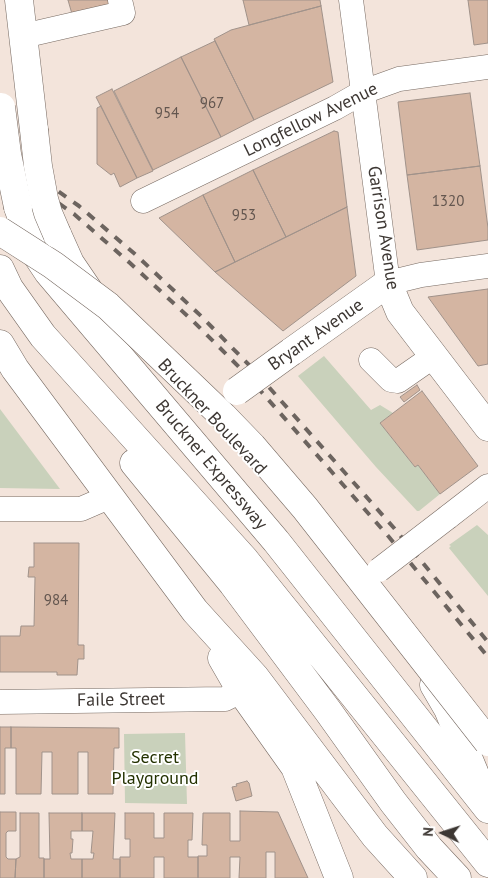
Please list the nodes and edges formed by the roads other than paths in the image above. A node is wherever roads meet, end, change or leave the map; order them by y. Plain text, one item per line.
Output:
1 (19, 0) edge
2 (120, 0) edge
3 (351, 0) edge
4 (22, 36) junction
5 (488, 67) edge
6 (363, 92) junction
7 (0, 100) edge
8 (143, 201) dead end
9 (0, 231) edge
10 (488, 266) edge
11 (0, 269) edge
12 (388, 283) junction
13 (0, 308) edge
14 (0, 344) edge
15 (434, 356) junction
16 (371, 360) dead end
17 (8, 361) edge
18 (210, 410) junction
19 (488, 427) edge
20 (488, 486) edge
21 (111, 496) junction
22 (0, 509) edge
23 (369, 578) junction
24 (195, 611) junction
25 (241, 691) junction
26 (0, 702) edge
27 (488, 742) edge
28 (488, 805) edge
29 (488, 809) edge
30 (375, 836) junction
31 (488, 863) edge
32 (339, 878) edge
33 (392, 878) edge
34 (413, 878) edge
35 (457, 878) edge

1 - 4 main road, Bruckner Boulevard
2 - 4 street
3 - 6 street, Garrison Avenue
4 - 18 main road, Bruckner Boulevard, bridge
5 - 6 street, Longfellow Avenue
6 - 8 street, Longfellow Avenue
6 - 12 street, Garrison Avenue
7 - 29 main road, Bruckner Expressway, bridge
9 - 27 main road, bridge
10 - 12 street, Bryant Avenue
11 - 31 main road, Bruckner Expressway
12 - 15 main road, Garrison Avenue
12 - 18 main road, Bryant Avenue, bridge
13 - 35 main road
14 - 17 main road
15 - 16 street
15 - 19 main road, Garrison Avenue
17 - 21 main road
18 - 23 main road, Bruckner Boulevard
20 - 23 street, bridge
21 - 22 street
21 - 24 main road
23 - 28 main road, Bruckner Boulevard
24 - 25 main road
24 - 30 main road
25 - 26 street, Faile Street
25 - 32 main road
30 - 33 main road
30 - 34 main road

